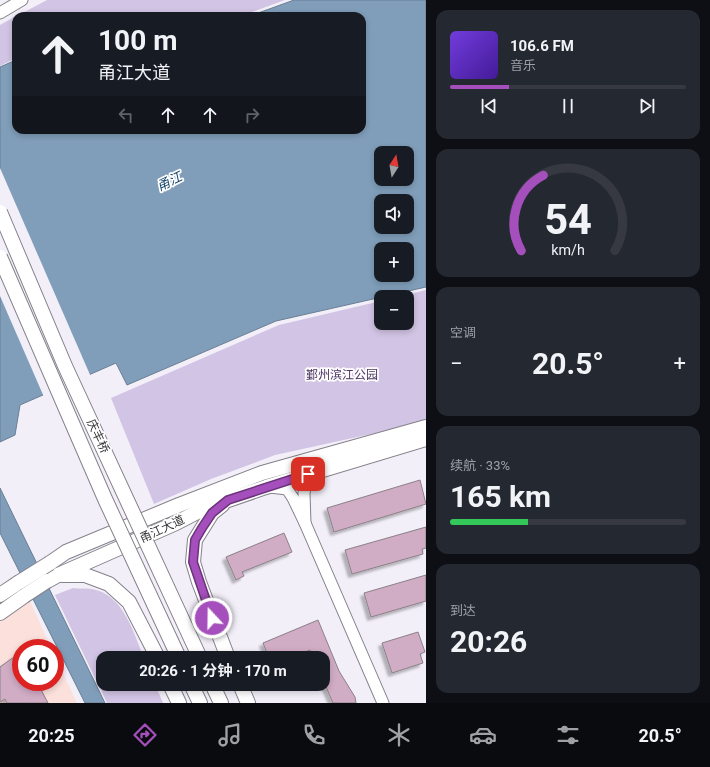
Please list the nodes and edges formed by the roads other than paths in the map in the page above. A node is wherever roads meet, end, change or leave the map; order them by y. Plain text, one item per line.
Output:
1 (22, 0) edge
2 (0, 13) edge
3 (0, 212) edge
4 (0, 257) edge
5 (426, 427) edge
6 (426, 439) edge
7 (308, 474) junction
8 (266, 487) junction
9 (228, 500) junction
10 (305, 523) junction
11 (52, 578) junction
12 (21, 589) junction
13 (0, 595) edge
14 (0, 613) edge
15 (154, 651) edge
16 (176, 651) edge
17 (197, 651) edge
18 (225, 651) edge
19 (173, 691) edge
20 (194, 691) edge
21 (215, 691) edge
22 (243, 691) edge
23 (179, 703) edge
24 (200, 703) edge
25 (221, 703) edge
26 (248, 703) edge
27 (383, 703) edge

1 - 2 street
3 - 17 main road, 庆丰桥, bridge
4 - 16 main road, 庆丰桥, bridge
5 - 12 main road, 甬江大道, bridge
6 - 7 main road, 甬江大道
7 - 8 main road, 甬江大道
7 - 10 street
8 - 9 main road, 甬江大道
8 - 10 street
9 - 11 main road, 甬江大道
9 - 18 main road
10 - 27 street
11 - 12 main road, 甬江大道, bridge
11 - 15 main road
12 - 13 main road, 甬江大道
12 - 14 main road, 甬江大道
19 - 23 main road
20 - 24 main road
21 - 25 main road
22 - 26 main road

